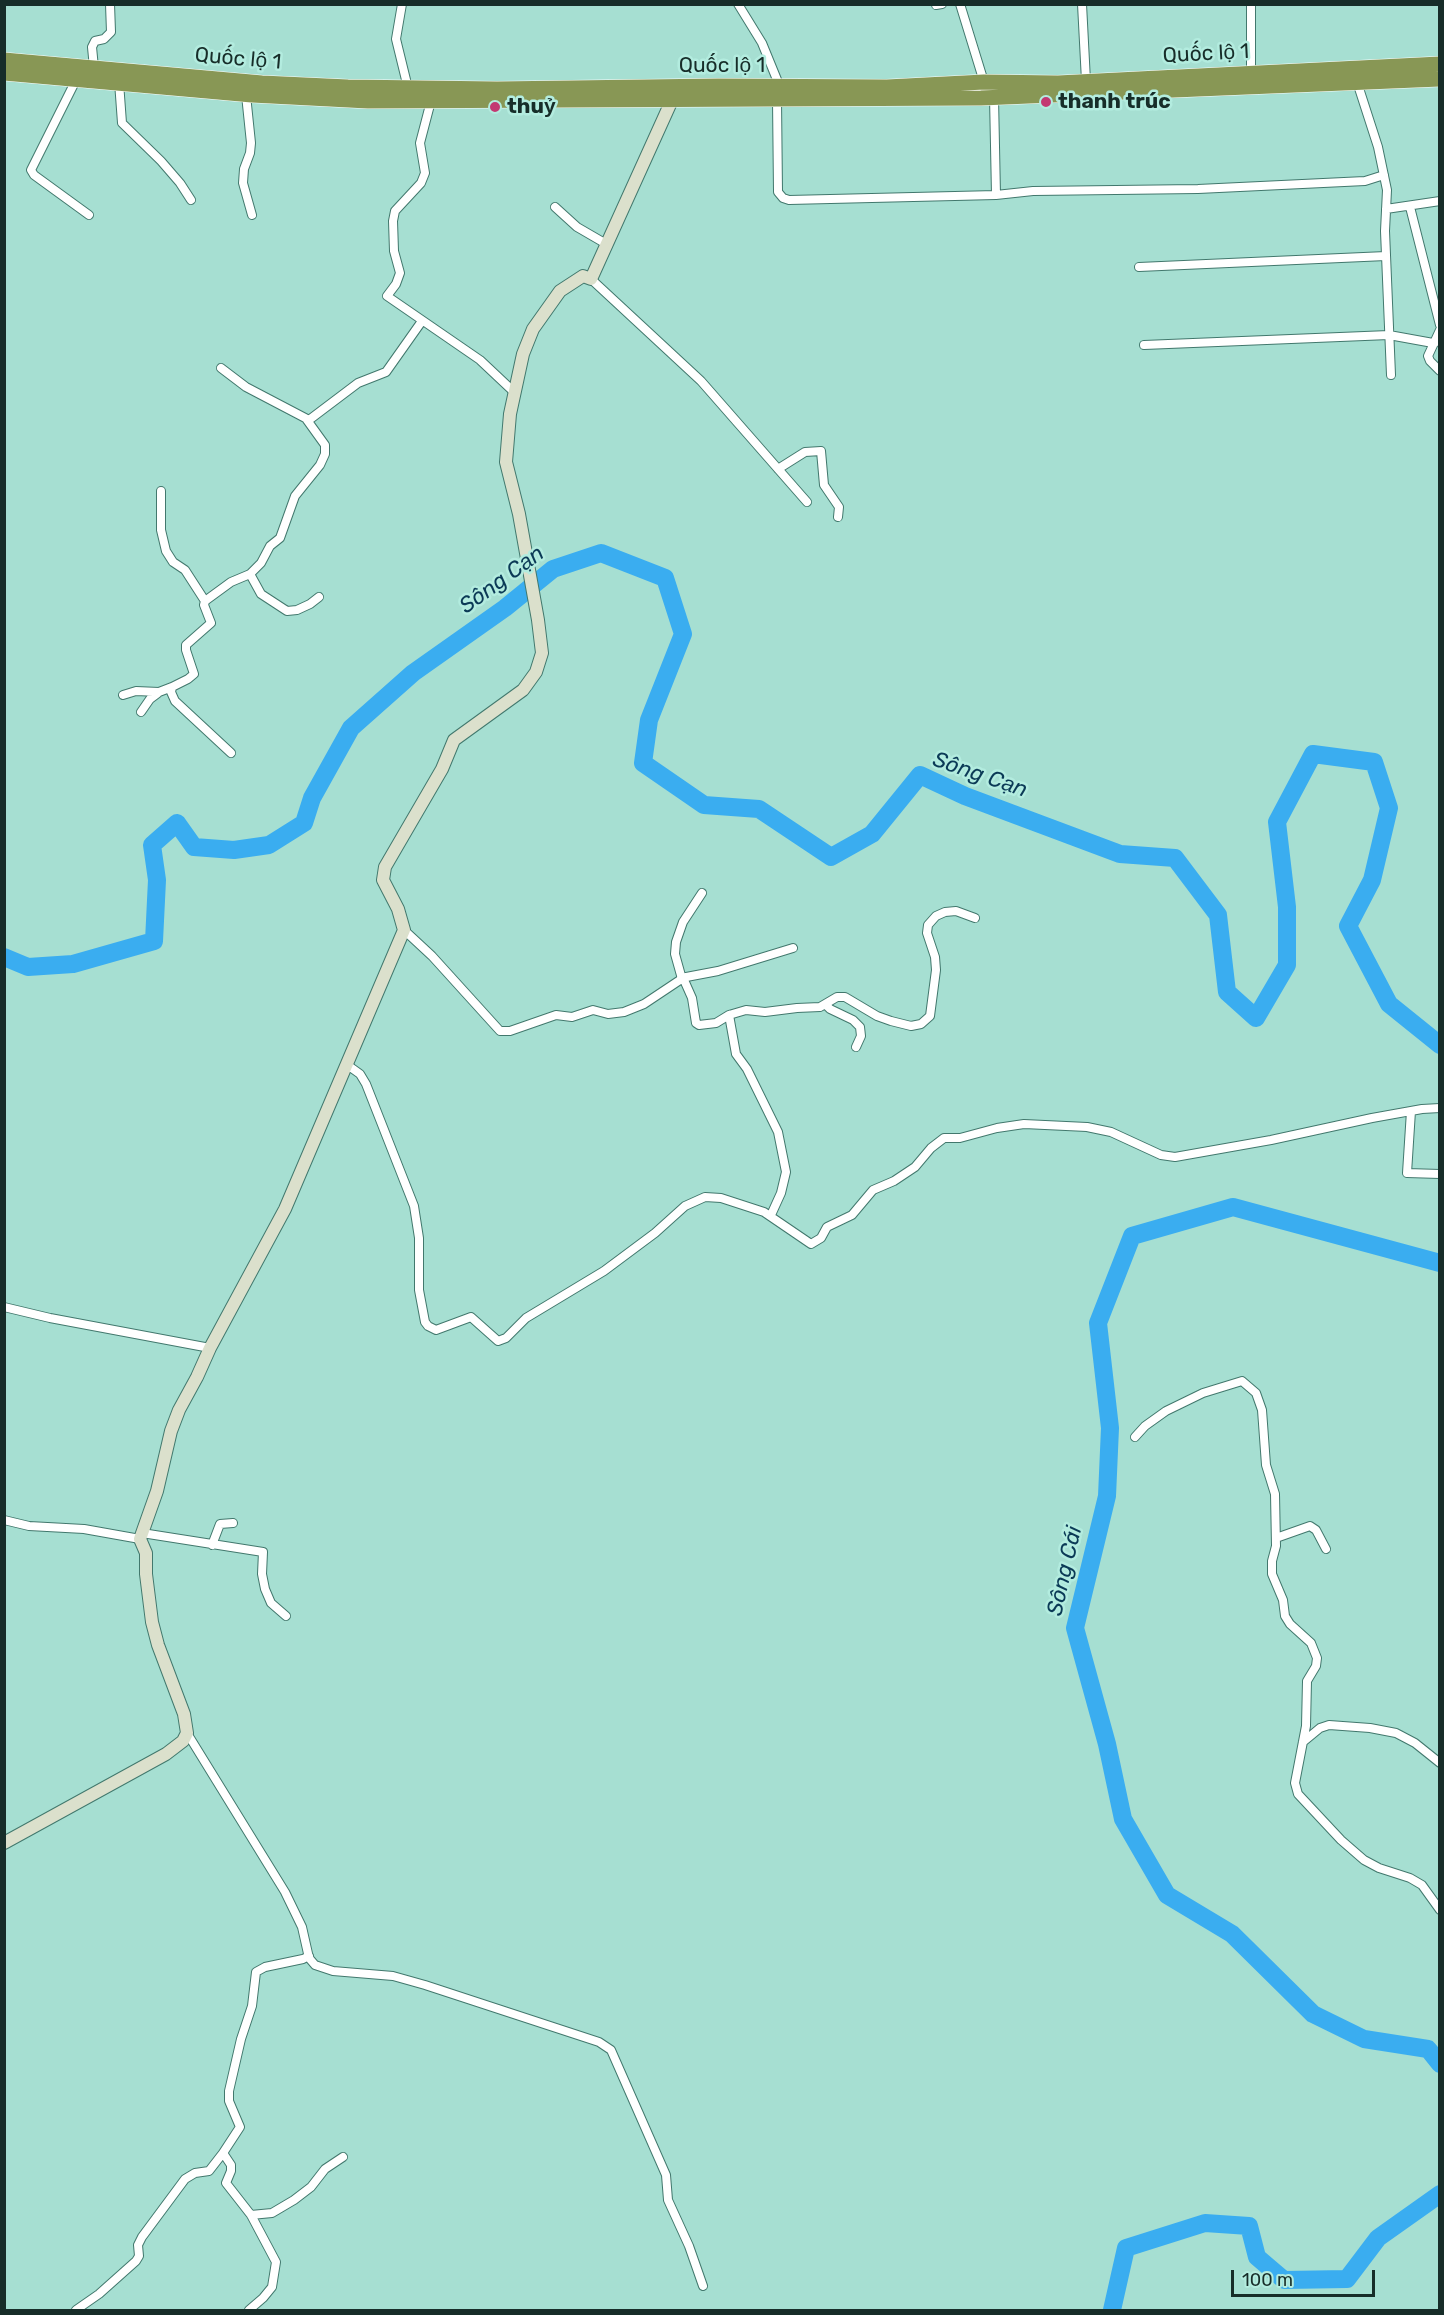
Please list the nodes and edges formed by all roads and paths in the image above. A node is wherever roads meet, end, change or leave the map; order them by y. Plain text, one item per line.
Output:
1 (110, 4) edge
2 (402, 4) edge
3 (738, 4) edge
4 (960, 4) edge
5 (1082, 4) edge
6 (1251, 4) edge
7 (4, 60) edge
8 (1440, 64) edge
9 (94, 68) junction
10 (1251, 73) junction
11 (4, 74) edge
12 (1440, 79) edge
13 (76, 80) junction
14 (1086, 81) junction
15 (119, 82) junction
16 (984, 82) junction
17 (1358, 82) junction
18 (408, 88) junction
19 (778, 94) junction
20 (246, 95) junction
21 (994, 97) junction
22 (672, 100) junction
23 (431, 101) junction
24 (1384, 175) junction
25 (996, 195) junction
26 (191, 200) dead end
27 (1440, 201) edge
28 (555, 207) dead end
29 (1410, 207) junction
30 (1386, 209) junction
31 (89, 215) dead end
32 (252, 215) dead end
33 (608, 245) junction
34 (1386, 256) junction
35 (1139, 267) dead end
36 (591, 279) junction
37 (422, 321) junction
38 (1440, 325) edge
39 (1440, 330) edge
40 (1389, 334) junction
41 (1436, 342) edge
42 (1144, 345) dead end
43 (221, 368) dead end
44 (1440, 371) edge
45 (1391, 375) dead end
46 (514, 392) junction
47 (307, 420) junction
48 (778, 469) junction
49 (162, 491) dead end
50 (807, 502) dead end
51 (838, 517) dead end
52 (250, 574) junction
53 (319, 597) dead end
54 (205, 601) junction
55 (172, 687) junction
56 (159, 692) junction
57 (123, 695) dead end
58 (141, 712) dead end
59 (231, 753) dead end
60 (702, 892) dead end
61 (975, 918) dead end
62 (404, 930) junction
63 (793, 948) dead end
64 (681, 979) junction
65 (826, 1005) junction
66 (729, 1015) junction
67 (856, 1047) dead end
68 (346, 1064) junction
69 (1440, 1108) edge
70 (1411, 1111) junction
71 (1440, 1174) edge
72 (771, 1215) junction
73 (4, 1307) edge
74 (210, 1348) junction
75 (1135, 1437) dead end
76 (4, 1520) edge
77 (233, 1523) dead end
78 (141, 1536) junction
79 (1276, 1538) junction
80 (212, 1545) junction
81 (1326, 1549) dead end
82 (285, 1616) dead end
83 (187, 1733) junction
84 (1303, 1743) junction
85 (1440, 1763) edge
86 (4, 1843) edge
87 (1440, 1910) edge
88 (309, 1956) junction
89 (223, 2153) junction
90 (344, 2157) dead end
91 (251, 2215) junction
92 (703, 2286) dead end
93 (76, 2310) edge
94 (249, 2310) edge

1 - 9 street
2 - 18 street
3 - 19 street
4 - 16 street
5 - 14 street
6 - 10 street
7 - 9 highway, Quốc lộ 1
8 - 10 highway, Quốc lộ 1
9 - 18 highway, Quốc lộ 1
10 - 14 highway, Quốc lộ 1
11 - 13 highway, Quốc lộ 1
12 - 17 highway, Quốc lộ 1
13 - 15 highway, Quốc lộ 1
13 - 31 street
14 - 16 highway, Quốc lộ 1
15 - 20 highway, Quốc lộ 1
15 - 26 street
16 - 19 highway, Quốc lộ 1
17 - 21 highway, Quốc lộ 1
17 - 24 street
18 - 19 highway, Quốc lộ 1
19 - 21 highway, Quốc lộ 1
19 - 22 highway, Quốc lộ 1
19 - 25 street
20 - 23 highway, Quốc lộ 1
20 - 32 street
21 - 25 street
22 - 23 highway, Quốc lộ 1
22 - 33 street
23 - 37 street
24 - 25 street
24 - 30 street
27 - 29 street
28 - 33 street
29 - 30 street
29 - 38 street
30 - 34 street
33 - 36 street
34 - 35 street
34 - 40 street
36 - 46 street
36 - 48 street
37 - 46 street
37 - 47 street
39 - 41 street
40 - 41 street
40 - 42 street
40 - 45 street
41 - 44 street
43 - 47 street
46 - 62 street
47 - 52 street
48 - 50 street
48 - 51 street
49 - 54 street
52 - 53 street
52 - 54 street
54 - 55 street
55 - 56 street
55 - 59 street
56 - 57 street
56 - 58 street
60 - 64 street
61 - 65 street
62 - 64 street
62 - 68 street
63 - 64 street
64 - 66 street
65 - 66 street
65 - 67 street
66 - 72 street
68 - 72 street
68 - 74 street
69 - 70 street
70 - 71 street
70 - 72 street
73 - 74 street
74 - 78 street
75 - 79 street
76 - 78 street
77 - 80 street
78 - 80 street
78 - 83 street
79 - 81 street
79 - 84 street
80 - 82 street
83 - 86 street
83 - 88 street
84 - 85 street
84 - 87 street
88 - 89 street
88 - 92 street
89 - 91 street
89 - 93 street
90 - 91 street
91 - 94 street

